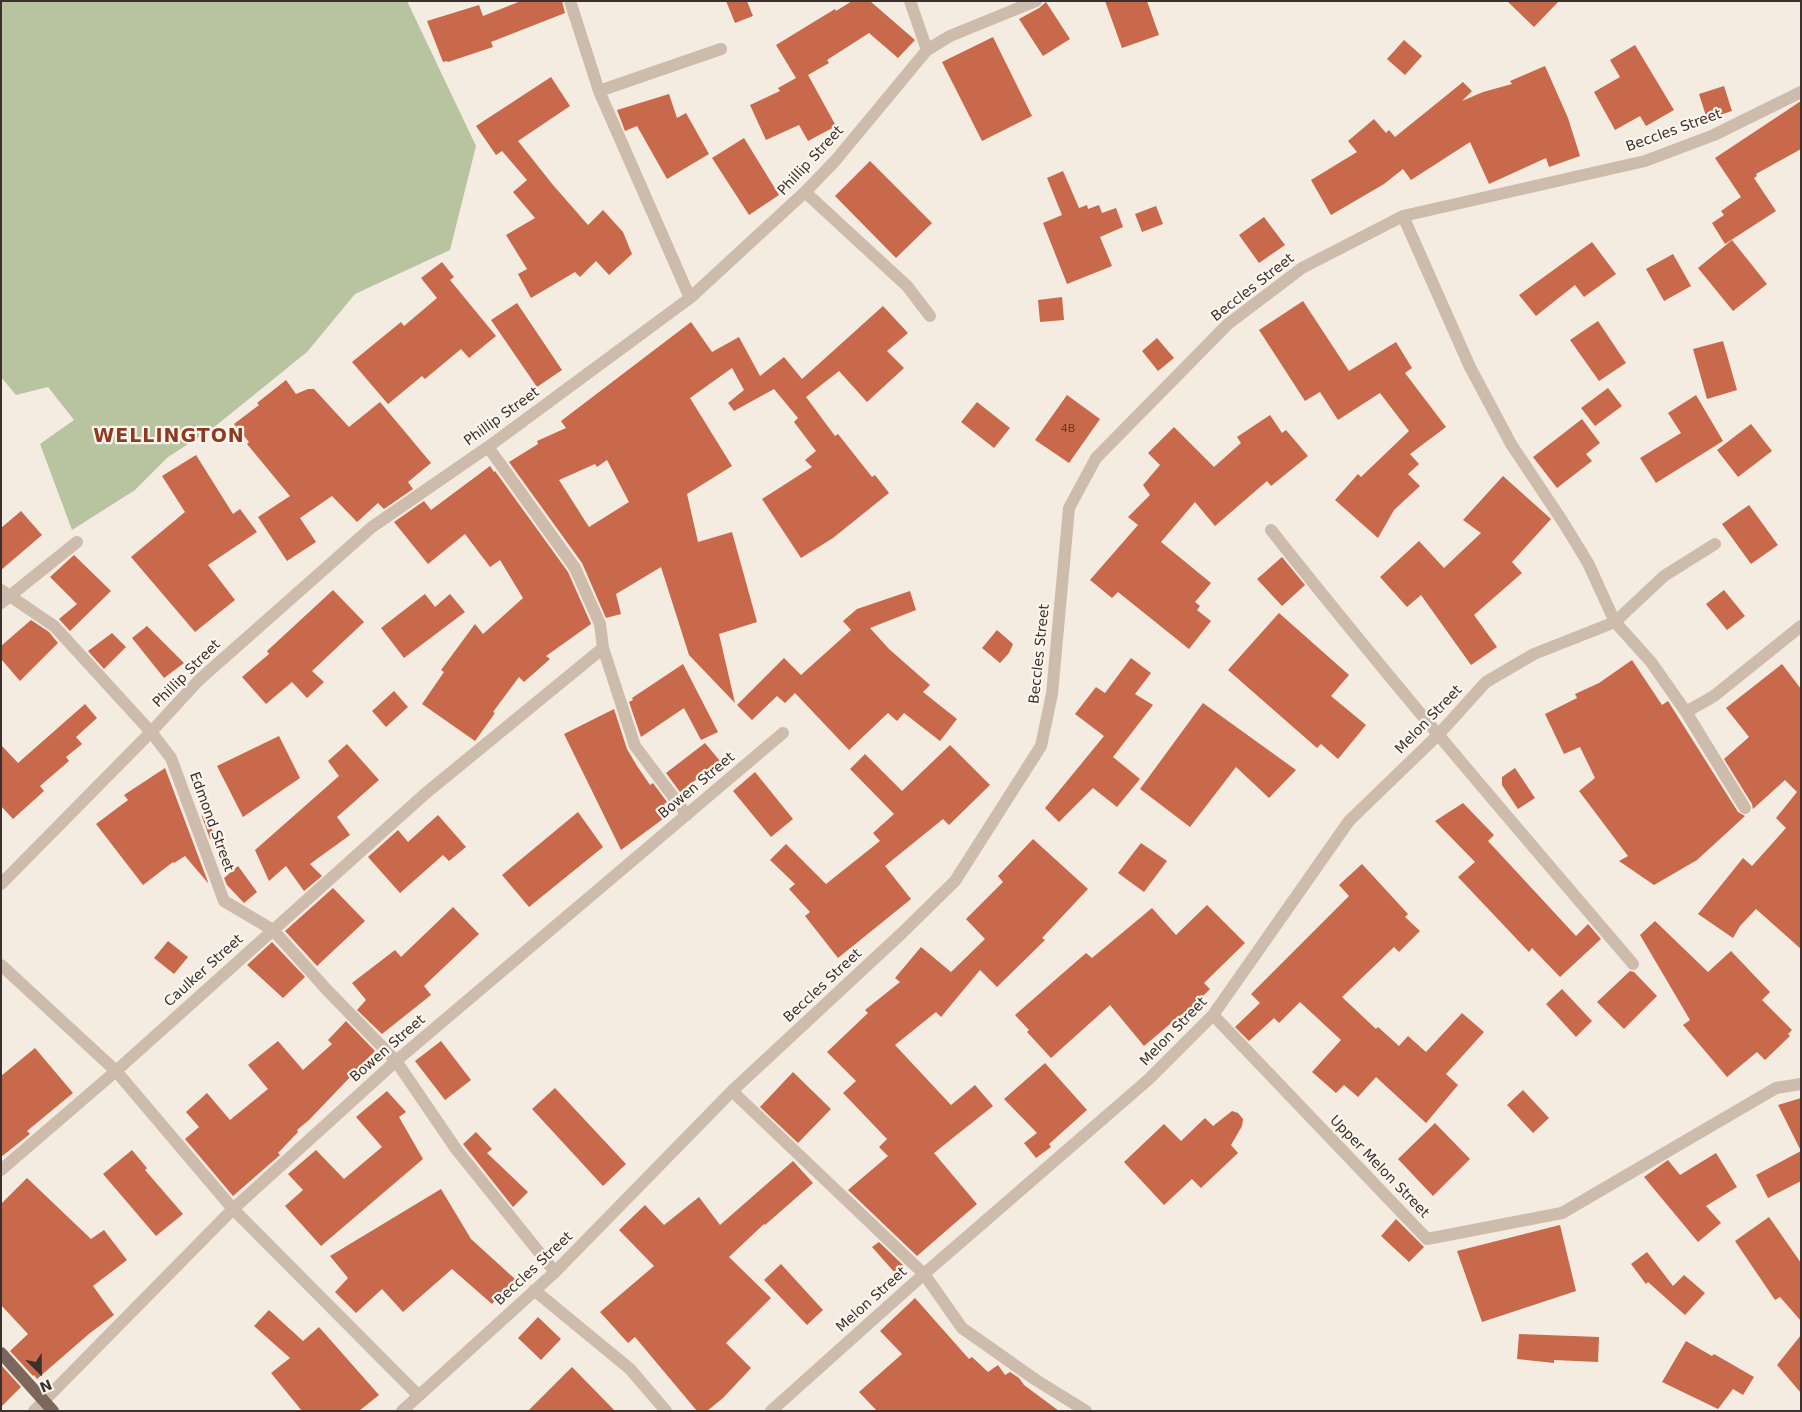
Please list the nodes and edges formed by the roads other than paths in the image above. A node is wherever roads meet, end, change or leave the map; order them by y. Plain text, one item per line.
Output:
1 (570, 1) edge
2 (910, 1) edge
3 (1036, 1) edge
4 (721, 49) dead end
5 (927, 50) junction
6 (599, 90) junction
7 (1801, 92) edge
8 (805, 192) junction
9 (1403, 216) junction
10 (690, 298) junction
11 (930, 316) dead end
12 (488, 447) junction
13 (1272, 530) dead end
14 (77, 542) dead end
15 (1715, 544) dead end
16 (4, 596) edge
17 (1615, 622) junction
18 (1801, 626) edge
19 (603, 648) junction
20 (1686, 712) junction
21 (151, 732) junction
22 (783, 733) dead end
23 (1438, 735) junction
24 (1744, 808) dead end
25 (687, 815) junction
26 (1, 884) edge
27 (273, 930) junction
28 (1633, 964) dead end
29 (1, 965) edge
30 (1213, 1015) junction
31 (396, 1061) junction
32 (116, 1071) junction
33 (1801, 1084) edge
34 (732, 1091) junction
35 (1, 1170) edge
36 (233, 1209) junction
37 (555, 1272) junction
38 (924, 1274) junction
39 (534, 1290) junction
40 (1, 1353) edge
41 (418, 1395) junction
42 (44, 1400) junction
43 (34, 1411) edge
44 (53, 1411) edge
45 (402, 1411) edge
46 (666, 1411) edge
47 (771, 1411) edge
48 (1086, 1411) edge

1 - 6 street
2 - 5 street
3 - 5 street, Phillip Street
4 - 6 street
5 - 8 street, Phillip Street
6 - 10 street
7 - 9 street, Beccles Street
8 - 10 street, Phillip Street
8 - 11 street
9 - 17 street
9 - 34 street, Beccles Street
10 - 12 street, Phillip Street
12 - 19 street
12 - 21 street, Phillip Street
13 - 23 street
14 - 16 street
15 - 17 street
16 - 21 street, Edmond Street
17 - 20 street
17 - 23 street, Melon Street
18 - 20 street
19 - 25 street
19 - 27 street, Caulker Street
20 - 24 street
21 - 26 street, Phillip Street
21 - 27 street, Edmond Street
22 - 25 street, Bowen Street
23 - 28 street
23 - 30 street, Melon Street
25 - 31 street, Bowen Street
27 - 31 street, Edmond Street
27 - 32 street, Caulker Street
29 - 32 street
30 - 33 street, Upper Melon Street
30 - 38 street, Melon Street
31 - 36 street, Bowen Street
31 - 37 street, Edmond Street
32 - 35 street, Caulker Street
32 - 36 street
34 - 37 street, Beccles Street
34 - 38 street
36 - 41 street
36 - 42 street, Bowen Street
37 - 39 street, Beccles Street
38 - 47 street, Melon Street
38 - 48 street
39 - 41 street, Beccles Street
39 - 46 street
40 - 42 main road
41 - 45 street, Beccles Street
42 - 43 street, Bowen Street
42 - 44 main road

